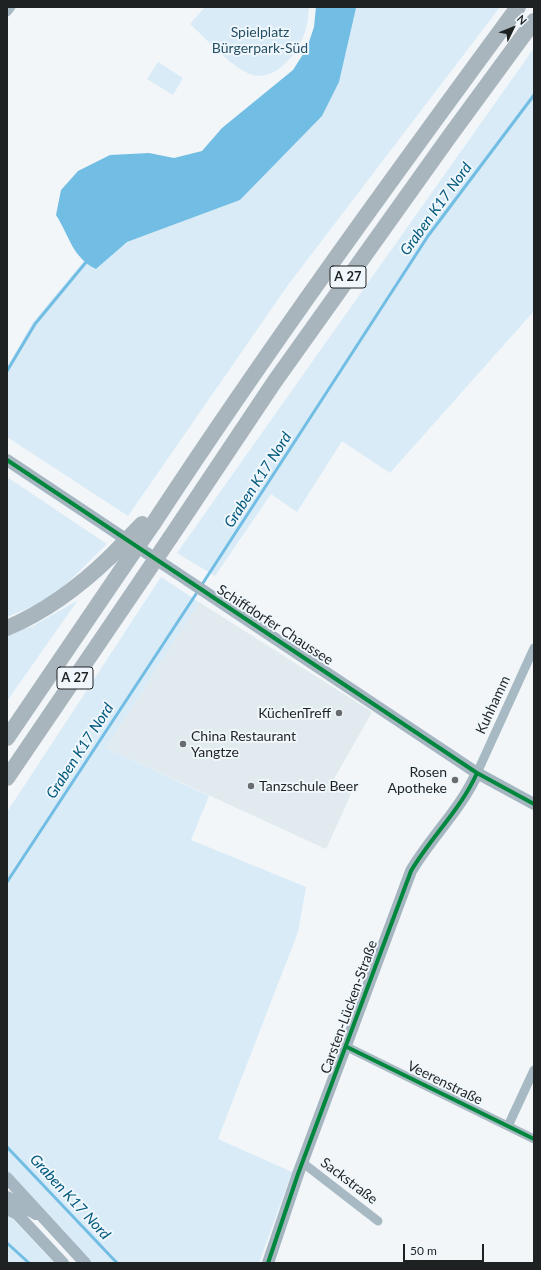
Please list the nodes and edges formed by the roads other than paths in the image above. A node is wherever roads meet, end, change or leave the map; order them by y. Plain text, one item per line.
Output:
1 (11, 7) edge
2 (518, 7) edge
3 (7, 12) edge
4 (534, 21) edge
5 (7, 460) edge
6 (147, 524) junction
7 (7, 628) edge
8 (534, 648) edge
9 (7, 738) edge
10 (478, 773) junction
11 (7, 778) edge
12 (534, 804) edge
13 (347, 1047) junction
14 (534, 1070) edge
15 (508, 1126) junction
16 (534, 1139) edge
17 (302, 1163) junction
18 (7, 1178) edge
19 (7, 1198) edge
20 (7, 1209) edge
21 (378, 1221) dead end
22 (52, 1225) junction
23 (62, 1263) edge
24 (85, 1263) edge
25 (268, 1263) edge

1 - 3 street
2 - 6 highway, A 27
4 - 11 highway, A 27, bridge
5 - 10 street, Schiffdorfer Chaussee
6 - 7 highway, bridge
6 - 9 highway, A 27, bridge
8 - 10 street, Kuhhamm
10 - 12 street, Schiffdorfer Chaussee
10 - 13 street, Carsten-Lücken-Straße
13 - 15 street, Veerenstraße
13 - 17 street, Carsten-Lücken-Straße
14 - 15 street
15 - 16 street, Veerenstraße
17 - 21 street, Sackstraße
17 - 25 street, Carsten-Lücken-Straße
18 - 22 street
19 - 22 street
20 - 23 street
22 - 24 street

